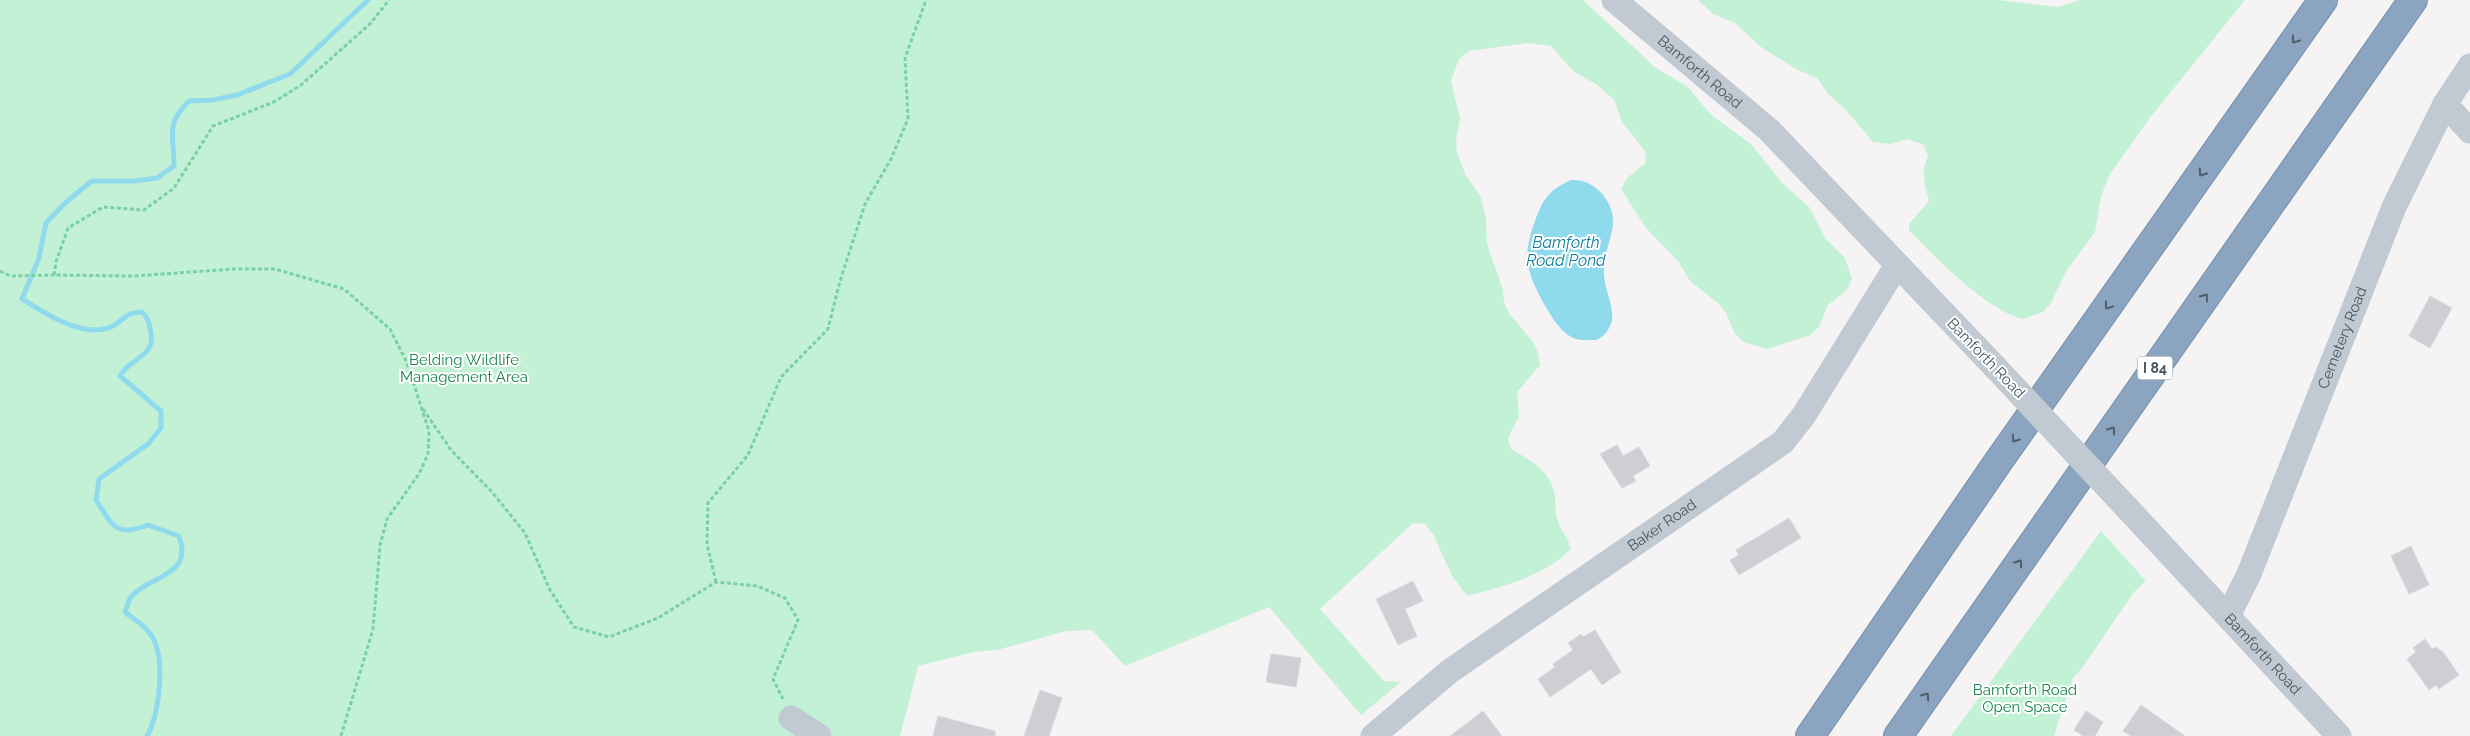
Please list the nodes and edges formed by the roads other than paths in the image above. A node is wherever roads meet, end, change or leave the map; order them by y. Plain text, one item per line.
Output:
1 (1614, 0) edge
2 (2323, 0) edge
3 (2412, 0) edge
4 (2470, 66) edge
5 (2445, 104) junction
6 (2470, 131) edge
7 (1898, 265) junction
8 (2228, 616) junction
9 (791, 718) road end
10 (819, 736) edge
11 (1373, 736) edge
12 (1810, 736) edge
13 (1898, 736) edge
14 (2339, 736) edge

1 - 7 street, Bamforth Road
2 -> 12 highway
13 -> 3 highway, I 84
4 - 5 street, Cemetery Road
5 - 6 street
5 - 8 street, Cemetery Road
7 - 8 street, Bamforth Road, bridge
7 - 11 street, Baker Road
8 - 14 street, Bamforth Road
9 - 10 street

